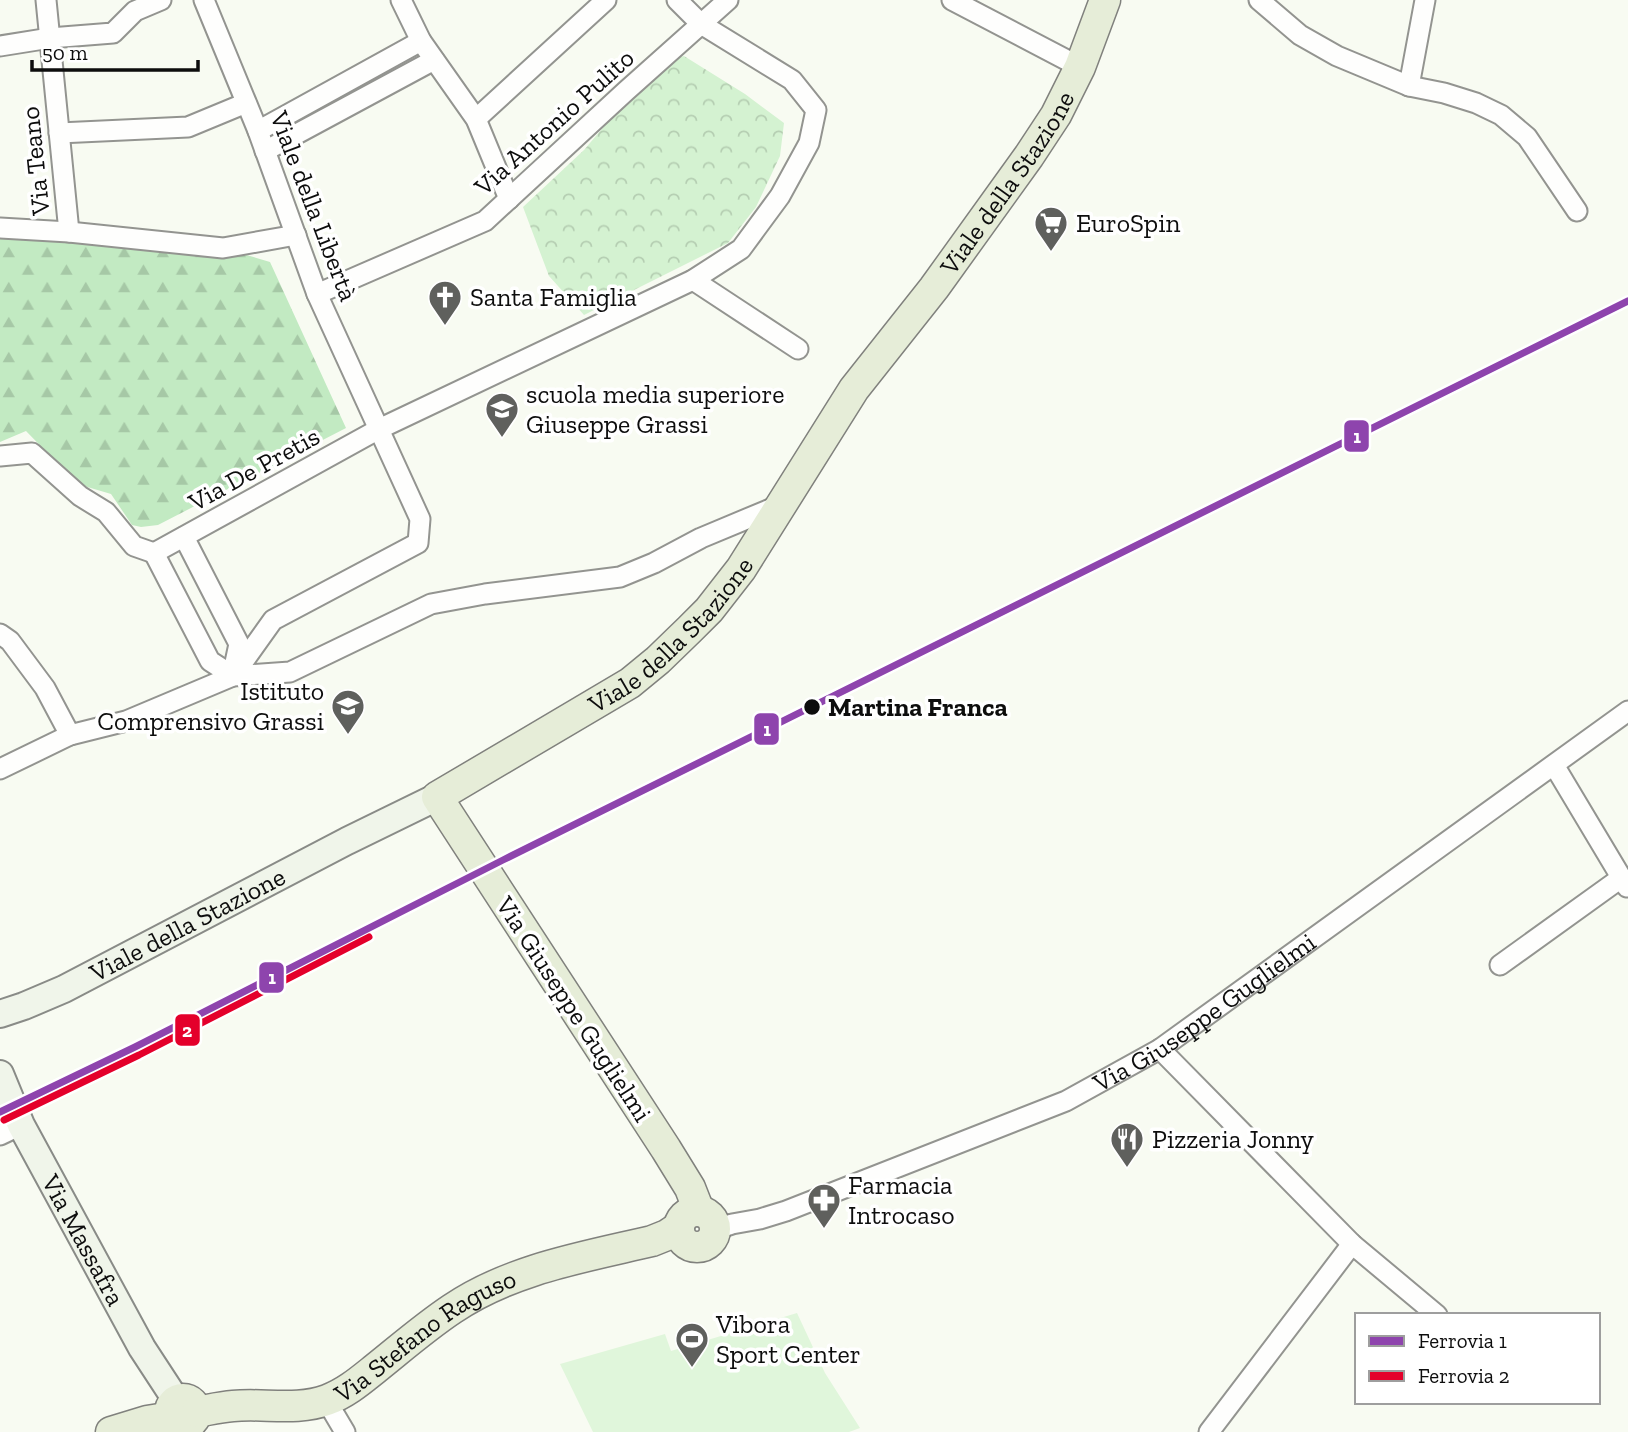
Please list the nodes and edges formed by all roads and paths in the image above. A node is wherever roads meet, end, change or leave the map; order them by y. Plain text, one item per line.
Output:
1 (46, 0) edge
2 (161, 0) edge
3 (401, 0) edge
4 (606, 0) edge
5 (677, 0) edge
6 (728, 0) edge
7 (952, 0) edge
8 (1105, 0) edge
9 (1259, 0) edge
10 (1425, 0) edge
11 (209, 2) edge
12 (701, 24) junction
13 (50, 38) junction
14 (421, 41) junction
15 (0, 47) edge
16 (434, 60) junction
17 (1080, 67) junction
18 (1409, 86) junction
19 (246, 103) junction
20 (476, 119) junction
21 (258, 131) junction
22 (59, 133) junction
23 (265, 151) junction
24 (509, 199) junction
25 (1577, 211) dead end
26 (0, 228) edge
27 (69, 232) junction
28 (296, 235) junction
29 (693, 280) junction
30 (317, 294) junction
31 (798, 349) dead end
32 (379, 429) junction
33 (0, 456) edge
34 (782, 504) junction
35 (184, 537) junction
36 (154, 553) junction
37 (0, 634) edge
38 (233, 676) junction
39 (1628, 711) edge
40 (70, 735) junction
41 (1554, 765) junction
42 (0, 769) edge
43 (437, 797) junction
44 (1625, 884) edge
45 (1500, 965) dead end
46 (0, 1013) edge
47 (1160, 1049) junction
48 (0, 1074) edge
49 (10, 1130) edge
50 (701, 1224) junction
51 (1352, 1244) junction
52 (1435, 1313) edge
53 (327, 1400) junction
54 (185, 1417) edge
55 (111, 1432) edge
56 (345, 1432) edge
57 (1209, 1432) edge

1 - 13 street, Via Teano
2 - 13 street
3 - 14 street
4 - 20 street
5 - 12 street
6 - 12 street, Via Antonio Pulito
7 - 17 street
8 - 17 main road, Viale della Stazione
9 - 18 street
10 - 18 street
11 - 19 street, Viale della Libertà
12 - 24 street, Via Antonio Pulito
12 - 29 street, Via De Pretis
13 - 15 street
13 - 22 street, Via Teano
14 - 16 street
14 - 21 street
16 - 20 street
16 - 23 street
17 - 34 main road, Viale della Stazione
18 - 25 street
19 - 21 street, Viale della Libertà
19 - 22 street
20 - 24 street
21 - 23 street, Viale della Libertà
22 - 27 street, Via Teano
23 - 28 street, Viale della Libertà
24 - 30 street, Via Antonio Pulito
26 - 27 street
27 - 28 street
28 - 30 street, Viale della Libertà
29 - 31 street
29 - 32 street, Via De Pretis
30 - 32 street, Viale della Libertà
32 - 35 street, Via De Pretis
32 - 38 street, Viale della Libertà
33 - 36 street
34 - 38 street
34 - 43 main road, Viale della Stazione
35 - 36 street, Via De Pretis
35 - 38 street
36 - 38 street
37 - 40 street
38 - 40 street
39 - 41 street, Via Giuseppe Guglielmi
40 - 42 street
41 - 44 street
41 - 47 street, Via Giuseppe Guglielmi
43 - 46 street, Viale della Stazione
43 - 50 main road, Via Giuseppe Guglielmi
44 - 45 street
47 - 50 street, Via Giuseppe Guglielmi
47 - 51 street
48 - 49 street, Via Massafra
49 - 54 street, Via Massafra
50 - 53 main road, Via Stefano Raguso
51 - 52 street
51 - 57 street
53 - 54 main road, Via Stefano Raguso
53 - 56 street
54 - 55 main road, Via Stefano Raguso

